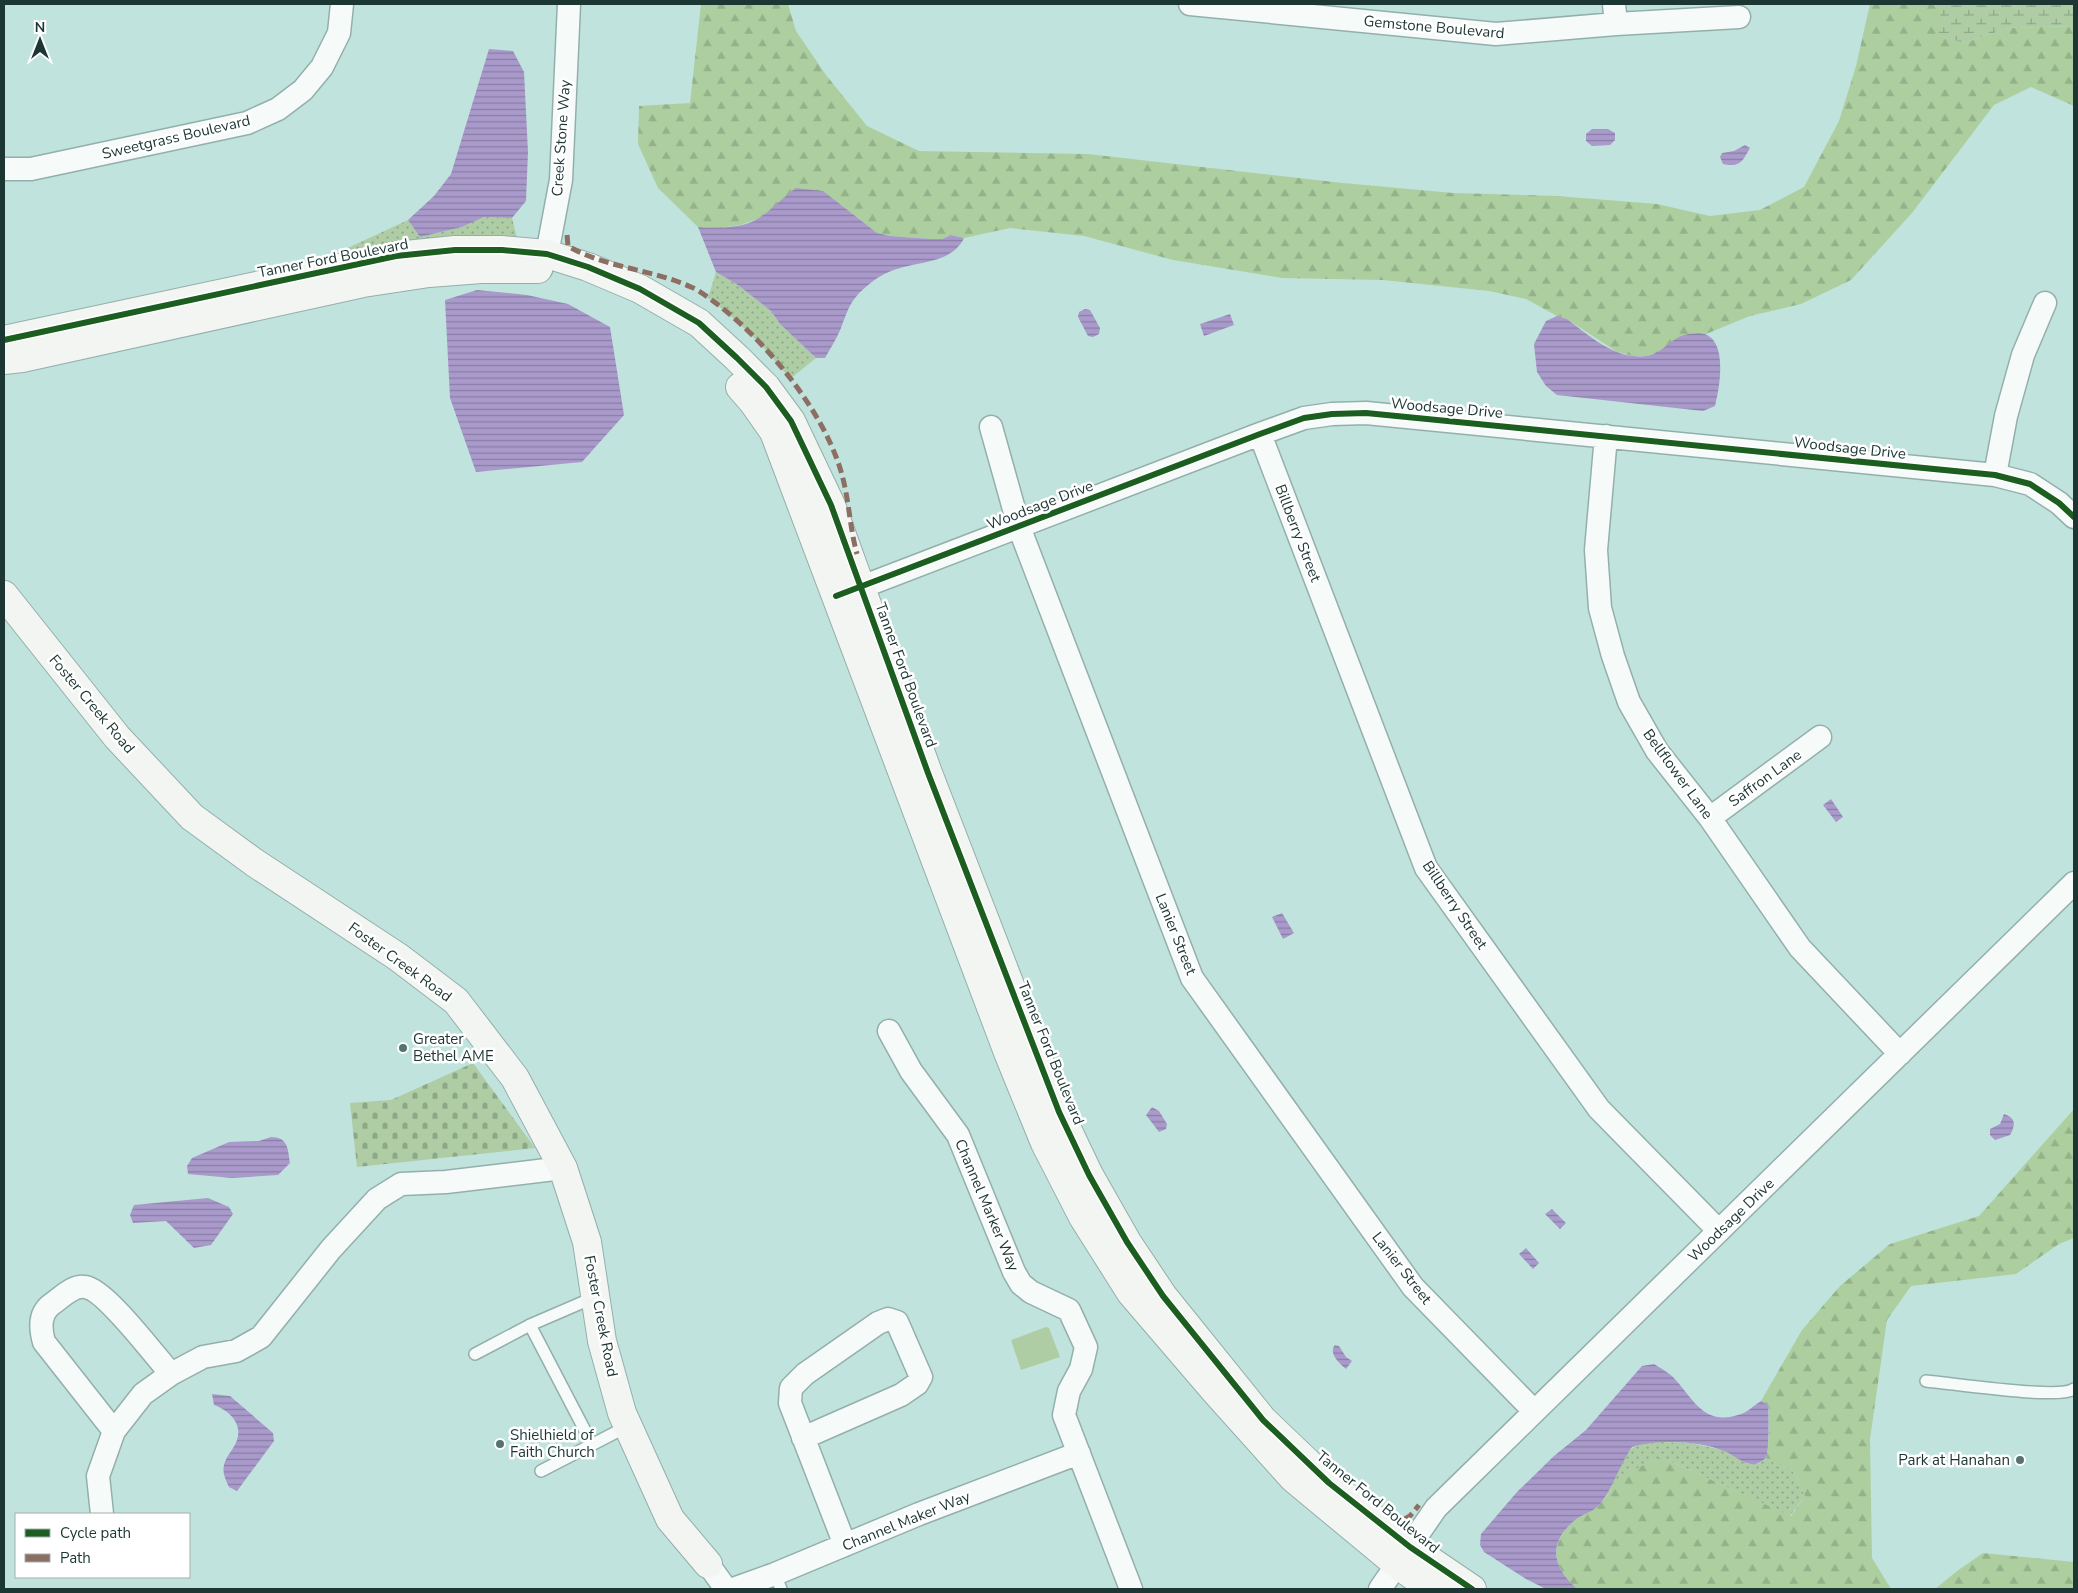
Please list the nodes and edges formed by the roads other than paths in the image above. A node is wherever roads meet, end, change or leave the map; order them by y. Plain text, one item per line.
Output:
1 (342, 4) edge
2 (569, 4) edge
3 (1190, 4) edge
4 (1615, 14) edge
5 (1739, 17) dead end
6 (4, 169) edge
7 (544, 262) junction
8 (2045, 303) dead end
9 (4, 340) edge
10 (4, 360) edge
11 (991, 427) dead end
12 (1260, 434) junction
13 (1606, 436) junction
14 (1995, 476) junction
15 (2074, 517) edge
16 (1018, 527) junction
17 (849, 592) junction
18 (4, 595) edge
19 (1820, 737) dead end
20 (1710, 818) junction
21 (2074, 883) edge
22 (889, 1031) dead end
23 (1900, 1054) junction
24 (562, 1168) junction
25 (1719, 1231) junction
26 (596, 1297) junction
27 (530, 1325) junction
28 (475, 1354) dead end
29 (171, 1374) junction
30 (1926, 1381) dead end
31 (2074, 1389) edge
32 (1534, 1411) junction
33 (628, 1426) junction
34 (114, 1431) junction
35 (803, 1438) junction
36 (592, 1444) junction
37 (1079, 1453) junction
38 (541, 1471) dead end
39 (102, 1513) edge
40 (845, 1545) junction
41 (1404, 1556) junction
42 (708, 1564) joint
43 (778, 1582) edge
44 (726, 1589) edge
45 (733, 1589) edge
46 (1131, 1589) edge
47 (1380, 1589) edge
48 (1432, 1589) edge
49 (1472, 1589) edge

1 - 6 street, Sweetgrass Boulevard
2 - 7 street, Creek Stone Way
3 - 4 street, Gemstone Boulevard
4 - 5 street, Gemstone Boulevard
7 - 9 street, Tanner Ford Boulevard
7 - 10 street, Tanner Ford Boulevard
7 - 17 street, Tanner Ford Boulevard
8 - 14 street
11 - 16 street, Lanier Street
12 - 13 street, Woodsage Drive
12 - 16 street, Woodsage Drive
12 - 25 street, Billberry Street
13 - 14 street, Woodsage Drive
13 - 20 street, Bellflower Lane
14 - 15 street, Woodsage Drive
16 - 17 street, Woodsage Drive
16 - 32 street, Lanier Street
17 - 41 street, Tanner Ford Boulevard
18 - 24 street, Foster Creek Road
19 - 20 street, Saffron Lane
20 - 23 street, Bellflower Lane
21 - 23 street, Woodsage Drive
22 - 37 street, Channel Marker Way
23 - 25 street, Woodsage Drive
24 - 26 street, Foster Creek Road
24 - 29 street
25 - 32 street, Woodsage Drive
26 - 27 lane
26 - 33 street, Foster Creek Road
27 - 28 lane
27 - 36 lane
29 - 34 street
29 - 34 street
30 - 31 lane
32 - 41 street, Woodsage Drive
33 - 36 lane
33 - 42 street, Foster Creek Road
34 - 39 street
35 - 35 street
35 - 40 street
36 - 38 lane
37 - 40 street, Channel Maker Way
37 - 46 street, Channel Marker Way
40 - 43 street, Channel Maker Way
41 - 47 street, Woodsage Drive
41 - 48 street, Tanner Ford Boulevard
41 - 49 street, Tanner Ford Boulevard
42 - 44 street
43 - 45 street, Channel Maker Way

